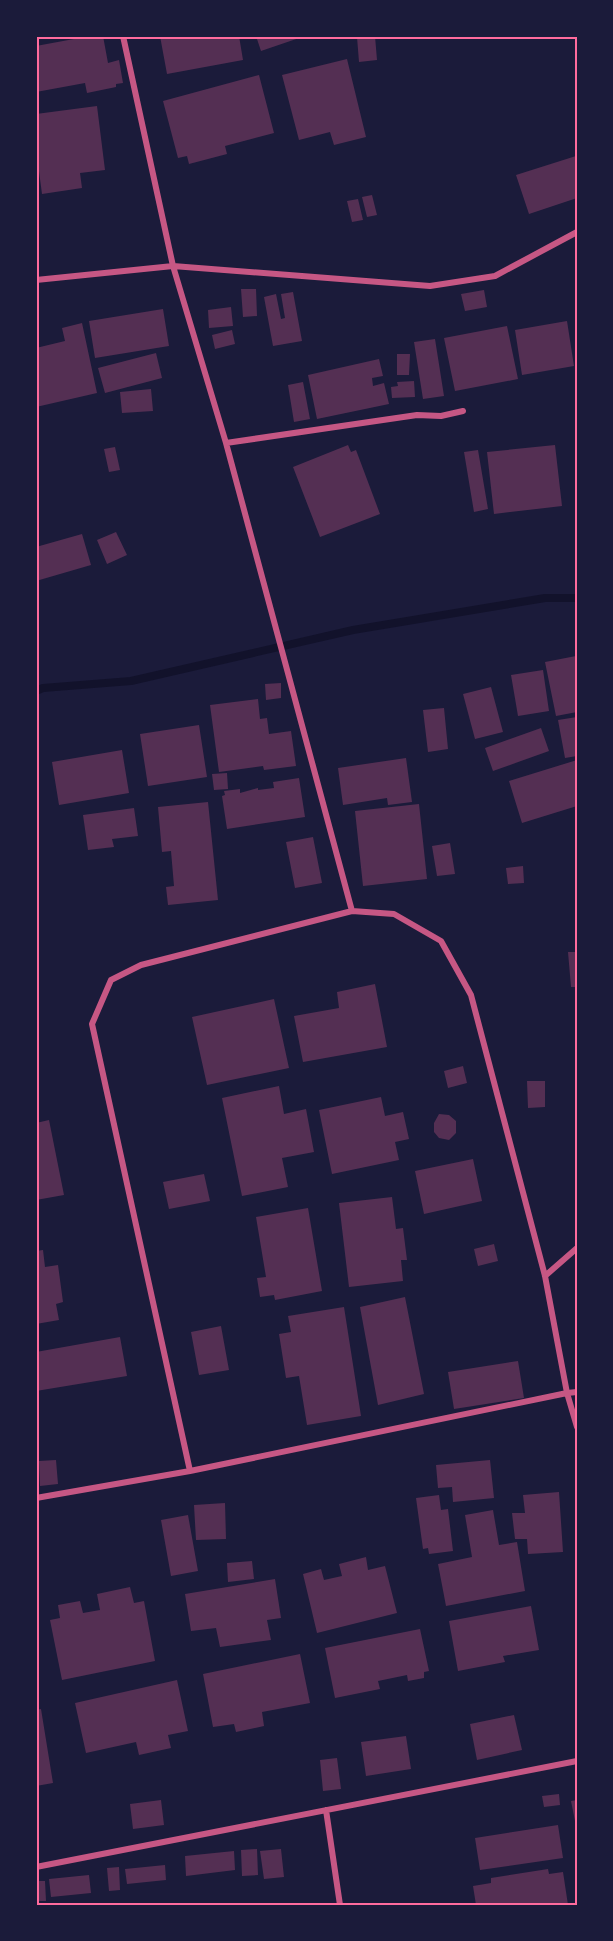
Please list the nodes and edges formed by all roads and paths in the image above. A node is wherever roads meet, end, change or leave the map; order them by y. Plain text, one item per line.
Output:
1 (123, 36) edge
2 (577, 232) edge
3 (173, 266) junction
4 (36, 280) edge
5 (464, 411) dead end
6 (226, 443) junction
7 (352, 911) junction
8 (577, 1248) edge
9 (545, 1276) junction
10 (577, 1392) edge
11 (567, 1393) junction
12 (577, 1427) edge
13 (190, 1471) junction
14 (36, 1498) edge
15 (577, 1761) edge
16 (326, 1810) junction
17 (36, 1867) edge
18 (340, 1905) edge

1 - 3 street
2 - 3 street
3 - 4 street
3 - 6 street
5 - 6 street
6 - 7 street
7 - 9 street
7 - 13 street
8 - 9 street
9 - 11 street
10 - 11 street
11 - 12 street
11 - 13 street
13 - 14 street
15 - 16 street
16 - 17 street
16 - 18 street

